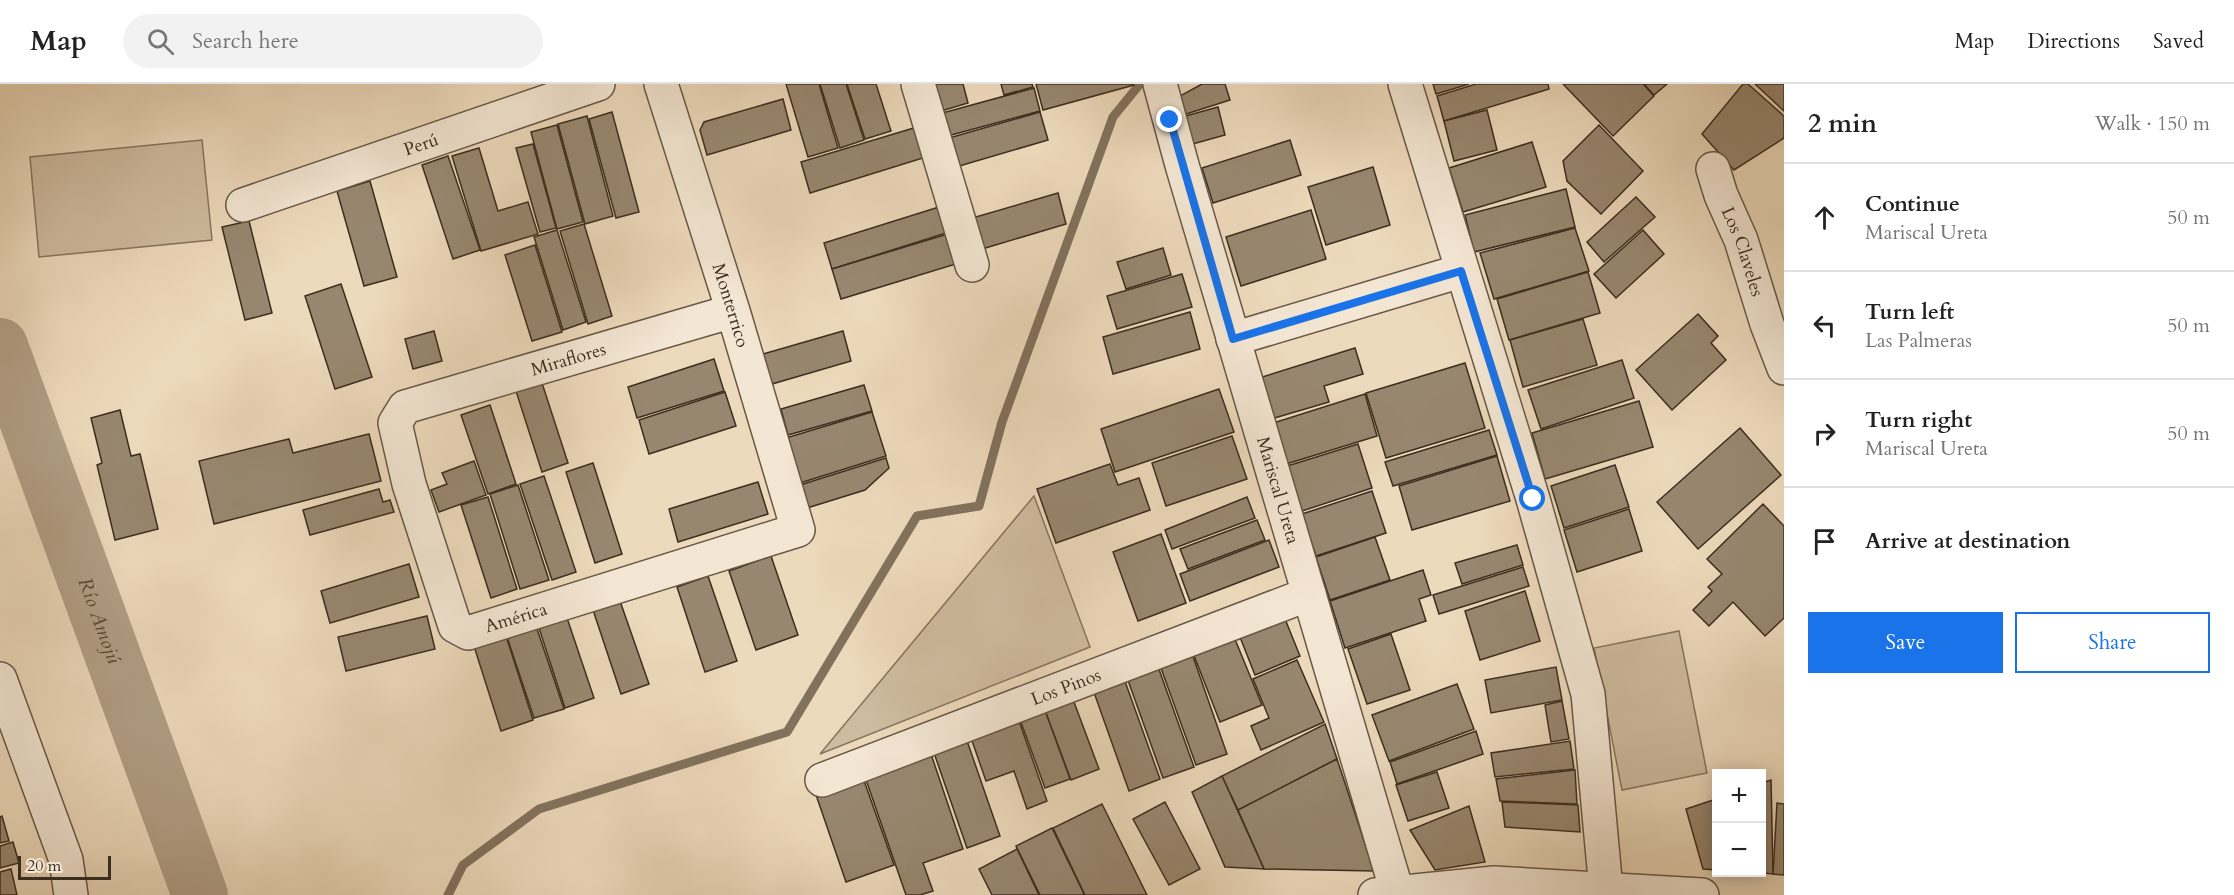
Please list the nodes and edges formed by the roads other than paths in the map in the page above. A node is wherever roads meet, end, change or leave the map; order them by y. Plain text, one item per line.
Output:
1 (598, 84) edge
2 (661, 84) edge
3 (918, 84) edge
4 (1160, 84) edge
5 (1405, 84) edge
6 (1713, 169) dead end
7 (243, 205) dead end
8 (972, 265) dead end
9 (1461, 271) junction
10 (733, 311) junction
11 (1233, 339) junction
12 (1784, 368) edge
13 (405, 406) joint
14 (798, 530) joint
15 (1309, 594) junction
16 (0, 679) edge
17 (822, 780) dead end
18 (1606, 890) junction
19 (71, 895) edge
20 (1390, 895) edge
21 (1702, 895) edge

1 - 7 street, Perú
2 - 10 street, Monterrico
3 - 8 street
4 - 11 street, Mariscal Ureta
5 - 9 street
6 - 12 street, Los Claveles
9 - 11 street
9 - 18 street
10 - 13 street, Miraflores
10 - 14 street, Monterrico
11 - 15 street, Mariscal Ureta
13 - 14 street, América
15 - 17 street, Los Pinos
15 - 20 street, Mariscal Ureta
16 - 19 street
18 - 20 street
18 - 21 street

